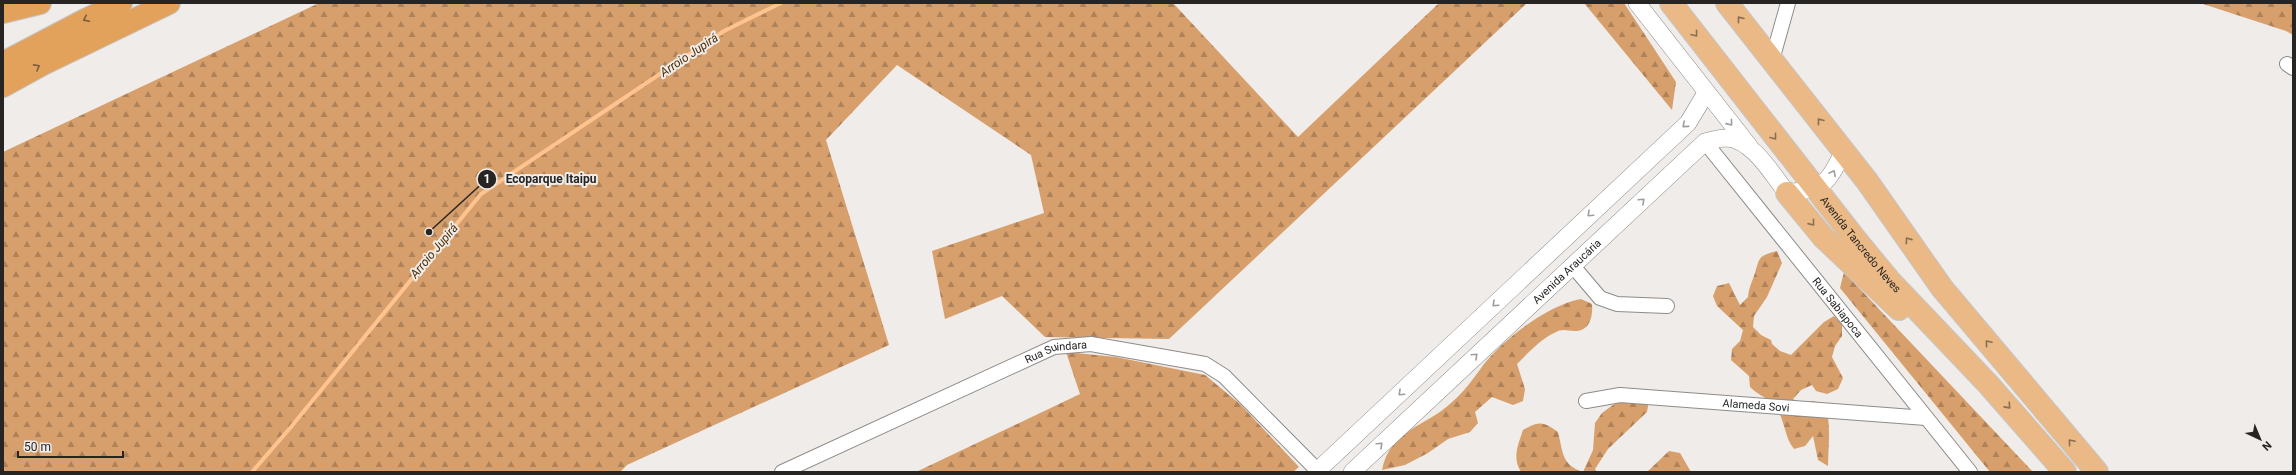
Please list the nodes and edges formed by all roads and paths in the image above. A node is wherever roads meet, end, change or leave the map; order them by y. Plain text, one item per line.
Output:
1 (20, 3) edge
2 (40, 3) edge
3 (121, 3) edge
4 (169, 3) edge
5 (1637, 3) edge
6 (1671, 3) edge
7 (1727, 3) edge
8 (1788, 3) edge
9 (3, 11) edge
10 (1772, 60) junction
11 (3, 63) edge
12 (3, 86) edge
13 (1706, 93) junction
14 (1705, 142) junction
15 (1844, 151) junction
16 (1755, 152) junction
17 (1815, 189) junction
18 (1787, 193) junction
19 (1572, 265) junction
20 (1667, 306) dead end
21 (1988, 384) junction
22 (1586, 401) dead end
23 (1926, 418) junction
24 (1316, 470) edge
25 (782, 472) edge
26 (1352, 472) edge
27 (1970, 472) edge
28 (2065, 472) edge
29 (2097, 472) edge

1 - 9 street
2 - 9 highway
3 -> 11 highway
12 -> 4 highway
5 - 13 street
6 -> 17 main road, Avenida Tancredo Neves
10 -> 7 main road
8 - 10 street
15 -> 10 main road
13 -> 16 street
13 -> 24 street
14 - 16 street
19 -> 14 street, Avenida Araucária
14 - 23 street, Rua Sabiapoca
17 -> 15 street
29 -> 15 main road
16 - 18 street
17 - 18 street
17 - 21 main road, Avenida Tancredo Neves
18 -> 21 main road
19 - 20 street
26 -> 19 street, Avenida Araucária
21 -> 28 main road, Avenida Tancredo Neves
22 - 23 street, Alameda Sovi
23 - 27 street, Rua Sabiapoca
24 - 25 street, Rua Suindara

